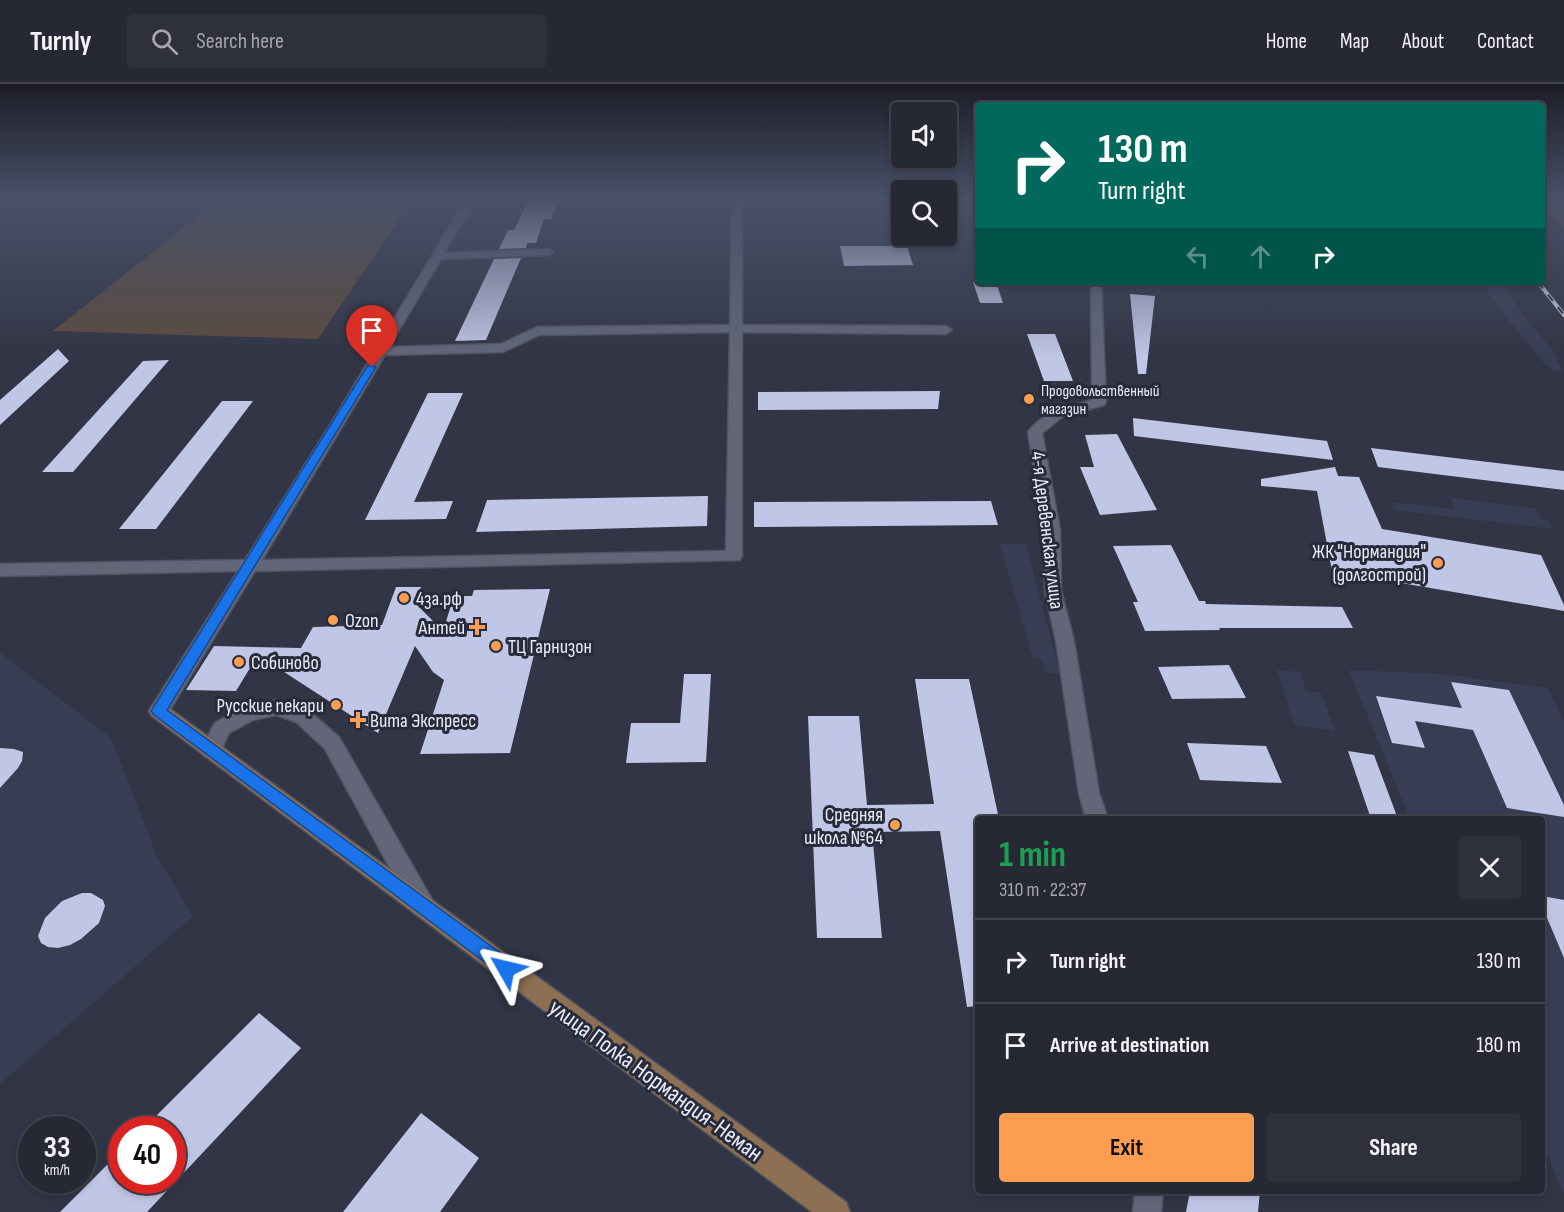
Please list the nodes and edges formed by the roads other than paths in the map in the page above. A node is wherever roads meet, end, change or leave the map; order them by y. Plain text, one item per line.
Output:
1 (440, 252) edge
2 (548, 252) dead end
3 (736, 252) edge
4 (437, 256) junction
5 (1096, 285) edge
6 (735, 328) junction
7 (946, 330) dead end
8 (381, 351) junction
9 (251, 566) junction
10 (0, 570) edge
11 (159, 711) joint
12 (211, 750) junction
13 (1096, 816) edge
14 (424, 907) junction
15 (1149, 1194) edge
16 (836, 1212) edge
17 (1147, 1212) edge

1 - 4 street
2 - 4 street
3 - 6 street
4 - 8 street
5 - 13 street, 4-я Деревенская улица
6 - 7 street
6 - 8 street
6 - 9 street
8 - 9 street
9 - 10 street
9 - 11 street
11 - 12 street, улица Полка Нормандия-Неман
12 - 14 street, улица Полка Нормандия-Неман
12 - 14 street
14 - 16 street, улица Полка Нормандия-Неман
15 - 17 street

